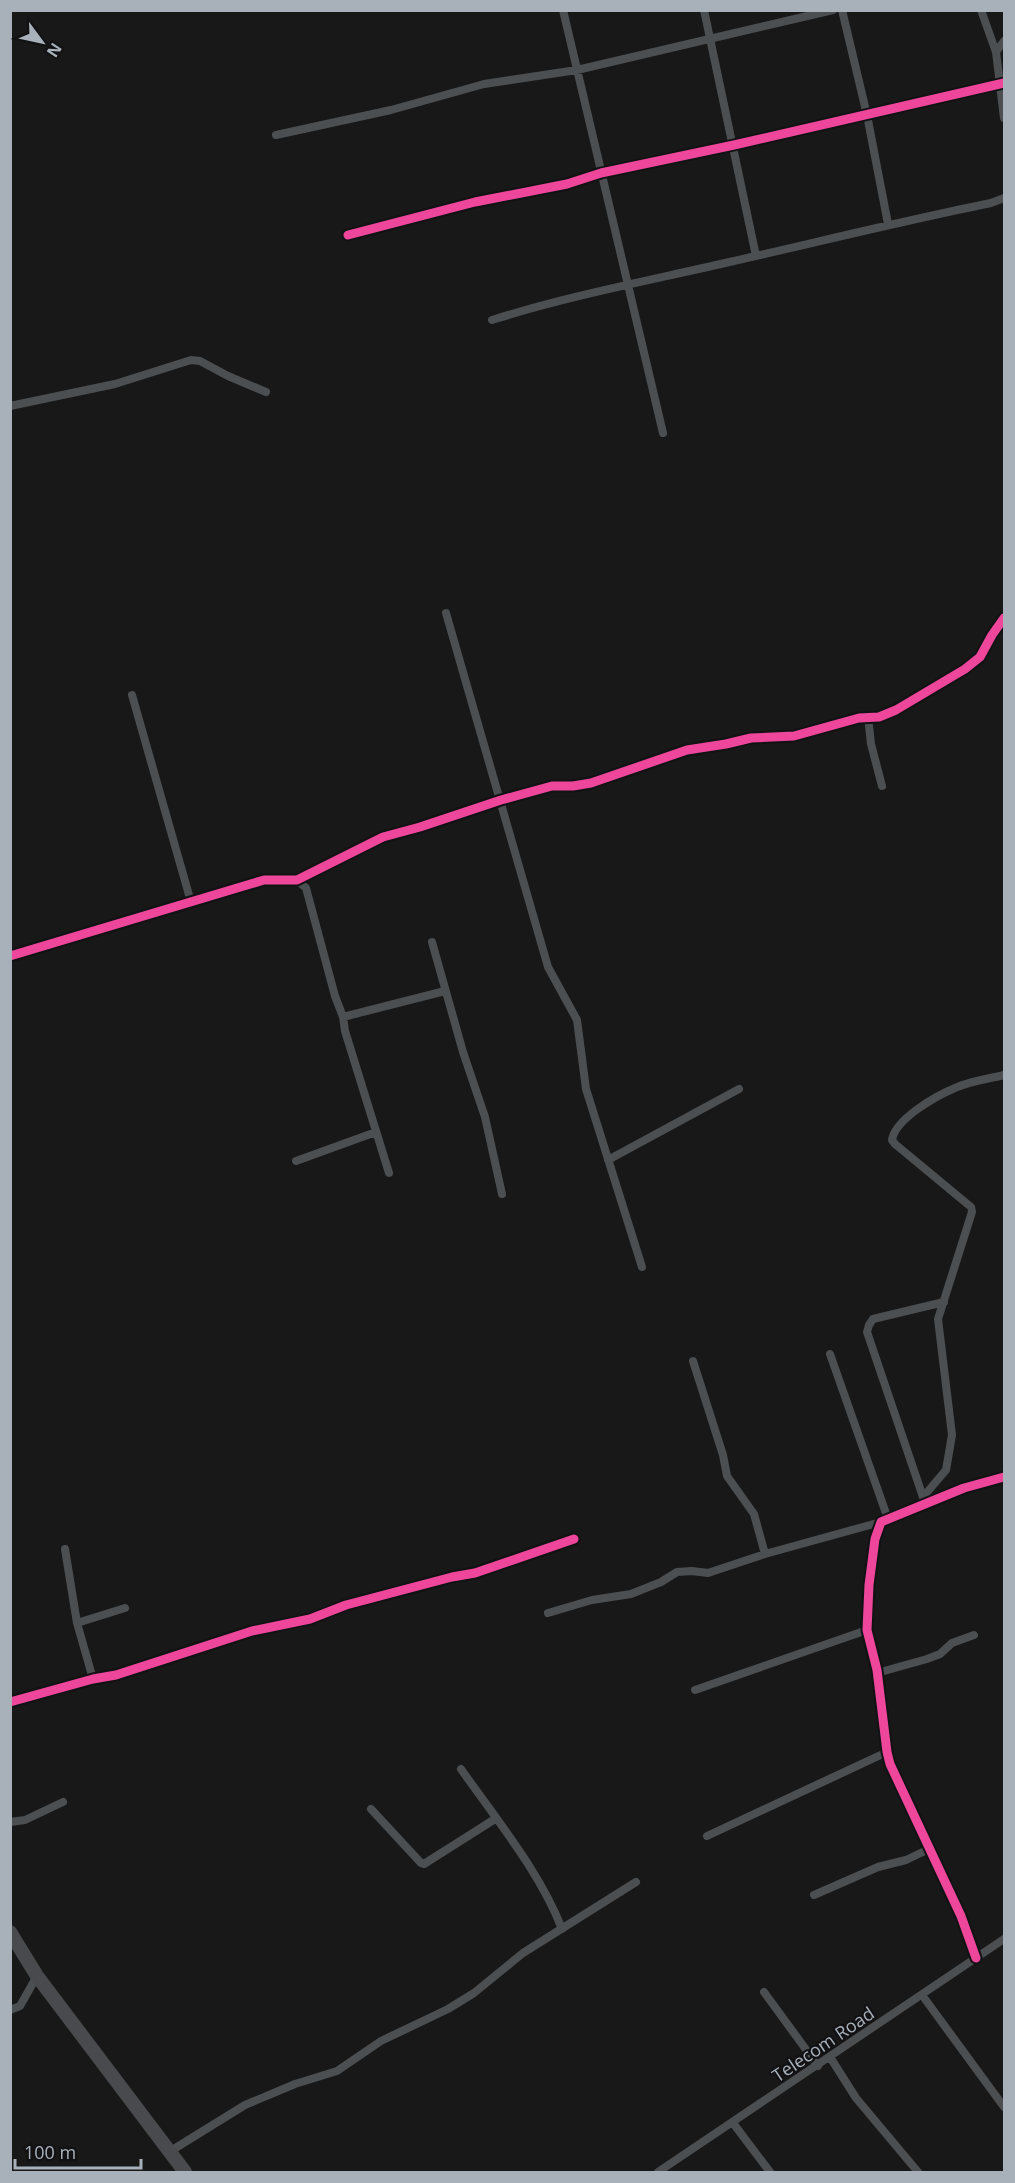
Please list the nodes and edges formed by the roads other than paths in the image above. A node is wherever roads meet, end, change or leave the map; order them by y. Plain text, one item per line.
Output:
1 (563, 10) edge
2 (704, 10) edge
3 (833, 10) edge
4 (842, 10) edge
5 (981, 10) edge
6 (710, 38) junction
7 (1005, 41) edge
8 (996, 52) junction
9 (577, 70) junction
10 (1002, 84) edge
11 (867, 115) junction
12 (1005, 118) edge
13 (276, 135) dead end
14 (734, 145) junction
15 (601, 173) junction
16 (1005, 198) edge
17 (888, 224) junction
18 (348, 235) dead end
19 (756, 256) junction
20 (628, 285) junction
21 (492, 320) dead end
22 (266, 392) dead end
23 (10, 406) edge
24 (663, 433) dead end
25 (446, 613) dead end
26 (1005, 618) edge
27 (132, 695) dead end
28 (868, 717) junction
29 (882, 786) dead end
30 (501, 800) junction
31 (297, 880) junction
32 (191, 902) junction
33 (432, 942) dead end
34 (10, 956) edge
35 (445, 991) junction
36 (343, 1017) junction
37 (1005, 1075) edge
38 (739, 1089) dead end
39 (376, 1132) junction
40 (608, 1160) junction
41 (296, 1161) dead end
42 (389, 1173) dead end
43 (502, 1194) dead end
44 (642, 1267) dead end
45 (944, 1302) junction
46 (830, 1354) dead end
47 (693, 1361) dead end
48 (1005, 1477) edge
49 (924, 1501) junction
50 (884, 1520) junction
51 (574, 1539) dead end
52 (65, 1549) dead end
53 (765, 1554) junction
54 (125, 1608) dead end
55 (548, 1613) dead end
56 (77, 1623) junction
57 (867, 1630) junction
58 (974, 1635) dead end
59 (877, 1673) junction
60 (93, 1679) junction
61 (696, 1690) dead end
62 (10, 1702) edge
63 (887, 1752) junction
64 (461, 1769) dead end
65 (63, 1802) dead end
66 (371, 1809) dead end
67 (495, 1819) junction
68 (10, 1822) edge
69 (707, 1836) dead end
70 (929, 1849) junction
71 (636, 1882) dead end
72 (813, 1894) dead end
73 (562, 1929) junction
74 (10, 1932) edge
75 (1005, 1940) edge
76 (976, 1958) junction
77 (37, 1976) junction
78 (764, 1992) dead end
79 (922, 1995) junction
80 (10, 2010) edge
81 (830, 2057) junction
82 (818, 2066) junction
83 (1005, 2107) edge
84 (733, 2123) junction
85 (170, 2152) junction
86 (185, 2172) edge
87 (658, 2172) edge
88 (770, 2172) edge
89 (918, 2172) edge

1 - 9 street
2 - 6 street
3 - 6 street
4 - 11 street
5 - 8 street
6 - 9 street
6 - 14 street
7 - 8 street
8 - 10 street
9 - 13 street
9 - 15 street
10 - 11 street
10 - 12 street
11 - 14 street
11 - 17 street
14 - 15 street
14 - 19 street
15 - 18 street
15 - 20 street
16 - 17 street
17 - 19 street
19 - 20 street
20 - 21 street
20 - 24 street
22 - 23 street
25 - 30 street
26 - 28 street
27 - 32 street
28 - 29 street
28 - 30 street
30 - 31 street
30 - 40 street
31 - 32 street
31 - 36 street
32 - 34 street
33 - 35 street
35 - 36 street
35 - 43 street
36 - 39 street
37 - 45 street
38 - 40 street
39 - 41 street
39 - 42 street
40 - 44 street
45 - 49 street
45 - 49 street
46 - 50 street
47 - 53 street
48 - 49 street
49 - 50 street
50 - 53 street
50 - 57 street
51 - 60 street
52 - 56 street
53 - 55 street
54 - 56 street
56 - 60 street
57 - 59 street
57 - 61 street
58 - 59 street
59 - 63 street
60 - 62 street
63 - 69 street
63 - 70 street
64 - 67 street
65 - 68 street
66 - 67 street
67 - 73 street
70 - 72 street
70 - 76 street
71 - 73 street
73 - 85 street
74 - 77 highway
75 - 76 street, Telecom Road
76 - 79 street, Telecom Road
77 - 80 street
77 - 85 highway
78 - 82 street
79 - 81 street, Telecom Road
79 - 83 street
81 - 82 street, Telecom Road
81 - 89 street
82 - 84 street, Telecom Road
84 - 87 street, Telecom Road
84 - 88 street
85 - 86 highway

